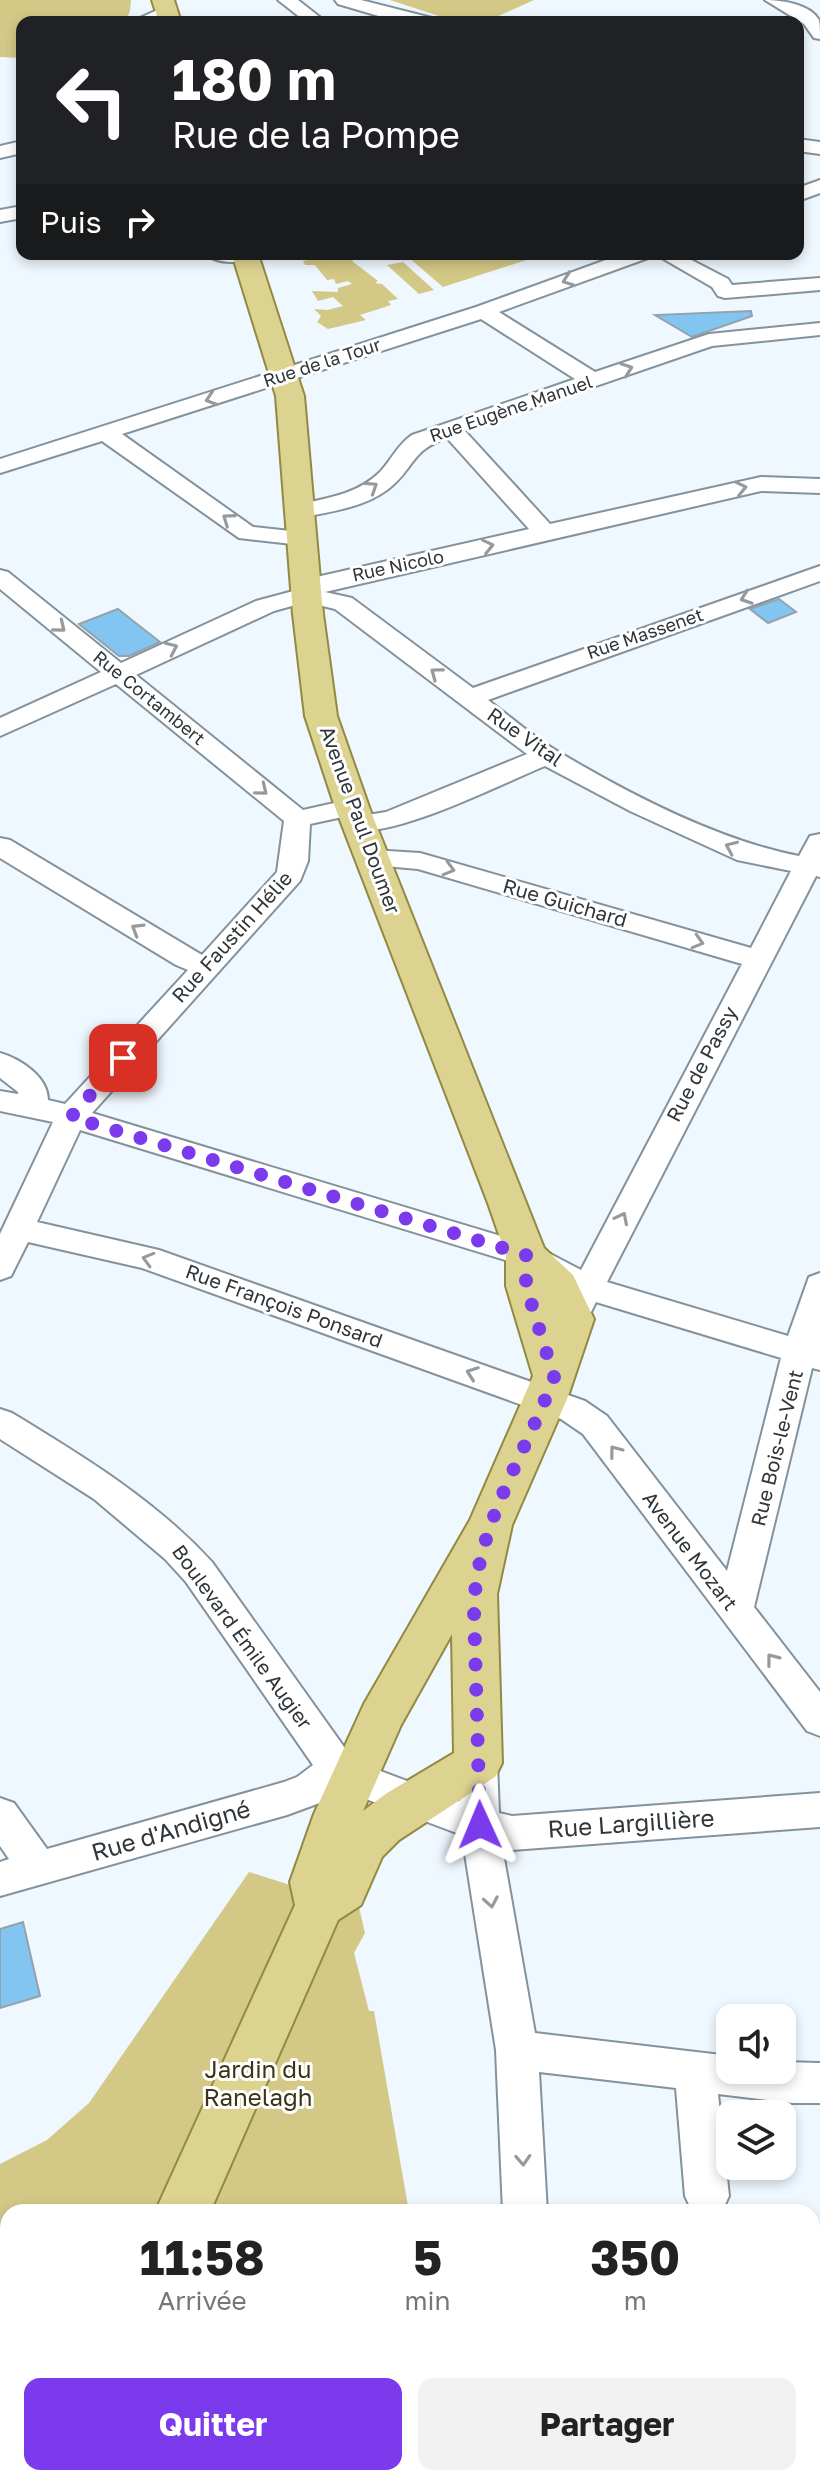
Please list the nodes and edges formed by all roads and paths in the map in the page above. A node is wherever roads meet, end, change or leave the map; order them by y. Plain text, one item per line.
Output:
1 (287, 0) edge
2 (344, 0) edge
3 (368, 0) edge
4 (774, 0) edge
5 (309, 16) edge
6 (395, 16) edge
7 (411, 16) edge
8 (803, 16) edge
9 (804, 17) edge
10 (820, 34) edge
11 (247, 260) edge
12 (624, 260) edge
13 (677, 260) edge
14 (820, 284) edge
15 (725, 292) junction
16 (483, 311) junction
17 (820, 329) edge
18 (742, 336) junction
19 (285, 375) junction
20 (594, 381) junction
21 (451, 429) junction
22 (107, 434) junction
23 (0, 466) edge
24 (820, 486) edge
25 (300, 525) junction
26 (545, 533) junction
27 (820, 573) edge
28 (0, 577) edge
29 (306, 595) junction
30 (117, 672) junction
31 (470, 698) junction
32 (0, 728) edge
33 (546, 756) junction
34 (298, 819) junction
35 (361, 829) junction
36 (0, 846) edge
37 (815, 859) edge
38 (757, 959) junction
39 (206, 966) junction
40 (0, 1063) edge
41 (0, 1101) edge
42 (33, 1106) junction
43 (71, 1117) junction
44 (18, 1229) junction
45 (526, 1255) junction
46 (0, 1268) edge
47 (820, 1285) edge
48 (579, 1303) junction
49 (810, 1356) edge
50 (550, 1388) junction
51 (0, 1422) edge
52 (490, 1525) junction
53 (735, 1611) junction
54 (820, 1720) edge
55 (478, 1763) junction
56 (345, 1774) junction
57 (417, 1802) junction
58 (820, 1810) edge
59 (0, 1815) edge
60 (480, 1825) junction
61 (38, 1868) junction
62 (0, 1879) edge
63 (320, 1905) junction
64 (517, 2050) junction
65 (695, 2070) junction
66 (820, 2083) edge
67 (707, 2196) dead end
68 (186, 2204) edge
69 (525, 2204) edge

1 - 5 street
2 - 6 street
3 - 7 street
4 - 8 street
9 - 10 street
11 - 19 main road, Avenue Paul Doumer
12 -> 16 street, Rue de la Tour
13 - 15 street
14 - 15 street
15 - 18 street
16 - 19 street, Rue de la Tour
16 - 20 street
17 - 18 street, Rue Eugène Manuel
20 -> 18 street, Rue Eugène Manuel
19 -> 22 street, Rue de la Tour
19 - 25 main road, Avenue Paul Doumer
20 - 21 street, Rue Eugène Manuel
25 -> 21 street, Rue Eugène Manuel
21 - 26 street
22 - 23 street, Rue de la Tour
25 -> 22 street
26 -> 24 street, Rue Nicolo
25 - 29 main road, Avenue Paul Doumer
29 -> 26 street, Rue Nicolo
27 -> 31 street, Rue Massenet
28 -> 30 street, Rue Cortambert
30 -> 29 street, Rue Nicolo
31 -> 29 street, Rue Vital
29 - 35 main road, Avenue Paul Doumer
30 - 32 street, Rue Nicolo
30 -> 34 street, Rue Cortambert
31 - 33 street, Rue Vital
33 - 35 street
37 -> 33 street, Rue Vital
34 - 35 street
34 - 39 street, Rue Faustin Hélie
35 -> 38 street, Rue Guichard
35 - 45 main road, Avenue Paul Doumer
39 -> 36 street
37 - 38 street, Rue de Passy
48 -> 38 street, Rue de Passy
39 - 43 street, Rue Faustin Hélie
40 - 42 street
41 - 42 street
42 - 43 street
43 - 44 street, Rue Faustin Hélie
43 - 45 street
44 - 46 street, Rue Faustin Hélie
50 -> 44 street, Rue François Ponsard
45 - 48 main road
45 - 50 main road
47 - 49 street, Rue Bois-le-Vent
48 - 49 street
48 - 50 main road
49 - 53 street, Rue Bois-le-Vent
50 - 52 main road
53 -> 50 street, Avenue Mozart
51 - 56 street, Boulevard Émile Augier
52 - 55 main road
52 - 56 main road
54 -> 53 street, Avenue Mozart
55 - 57 main road
55 - 60 street
56 - 57 street, Rue Largillière
56 - 61 street, Rue d'Andigné
56 - 63 main road
57 - 60 street, Rue Largillière
57 - 63 main road
58 - 60 street, Rue Largillière
59 - 61 street
60 -> 64 street
61 - 62 street, Rue d'Andigné
63 - 68 main road
64 - 65 street
64 -> 69 street
65 - 66 street
65 - 67 street

